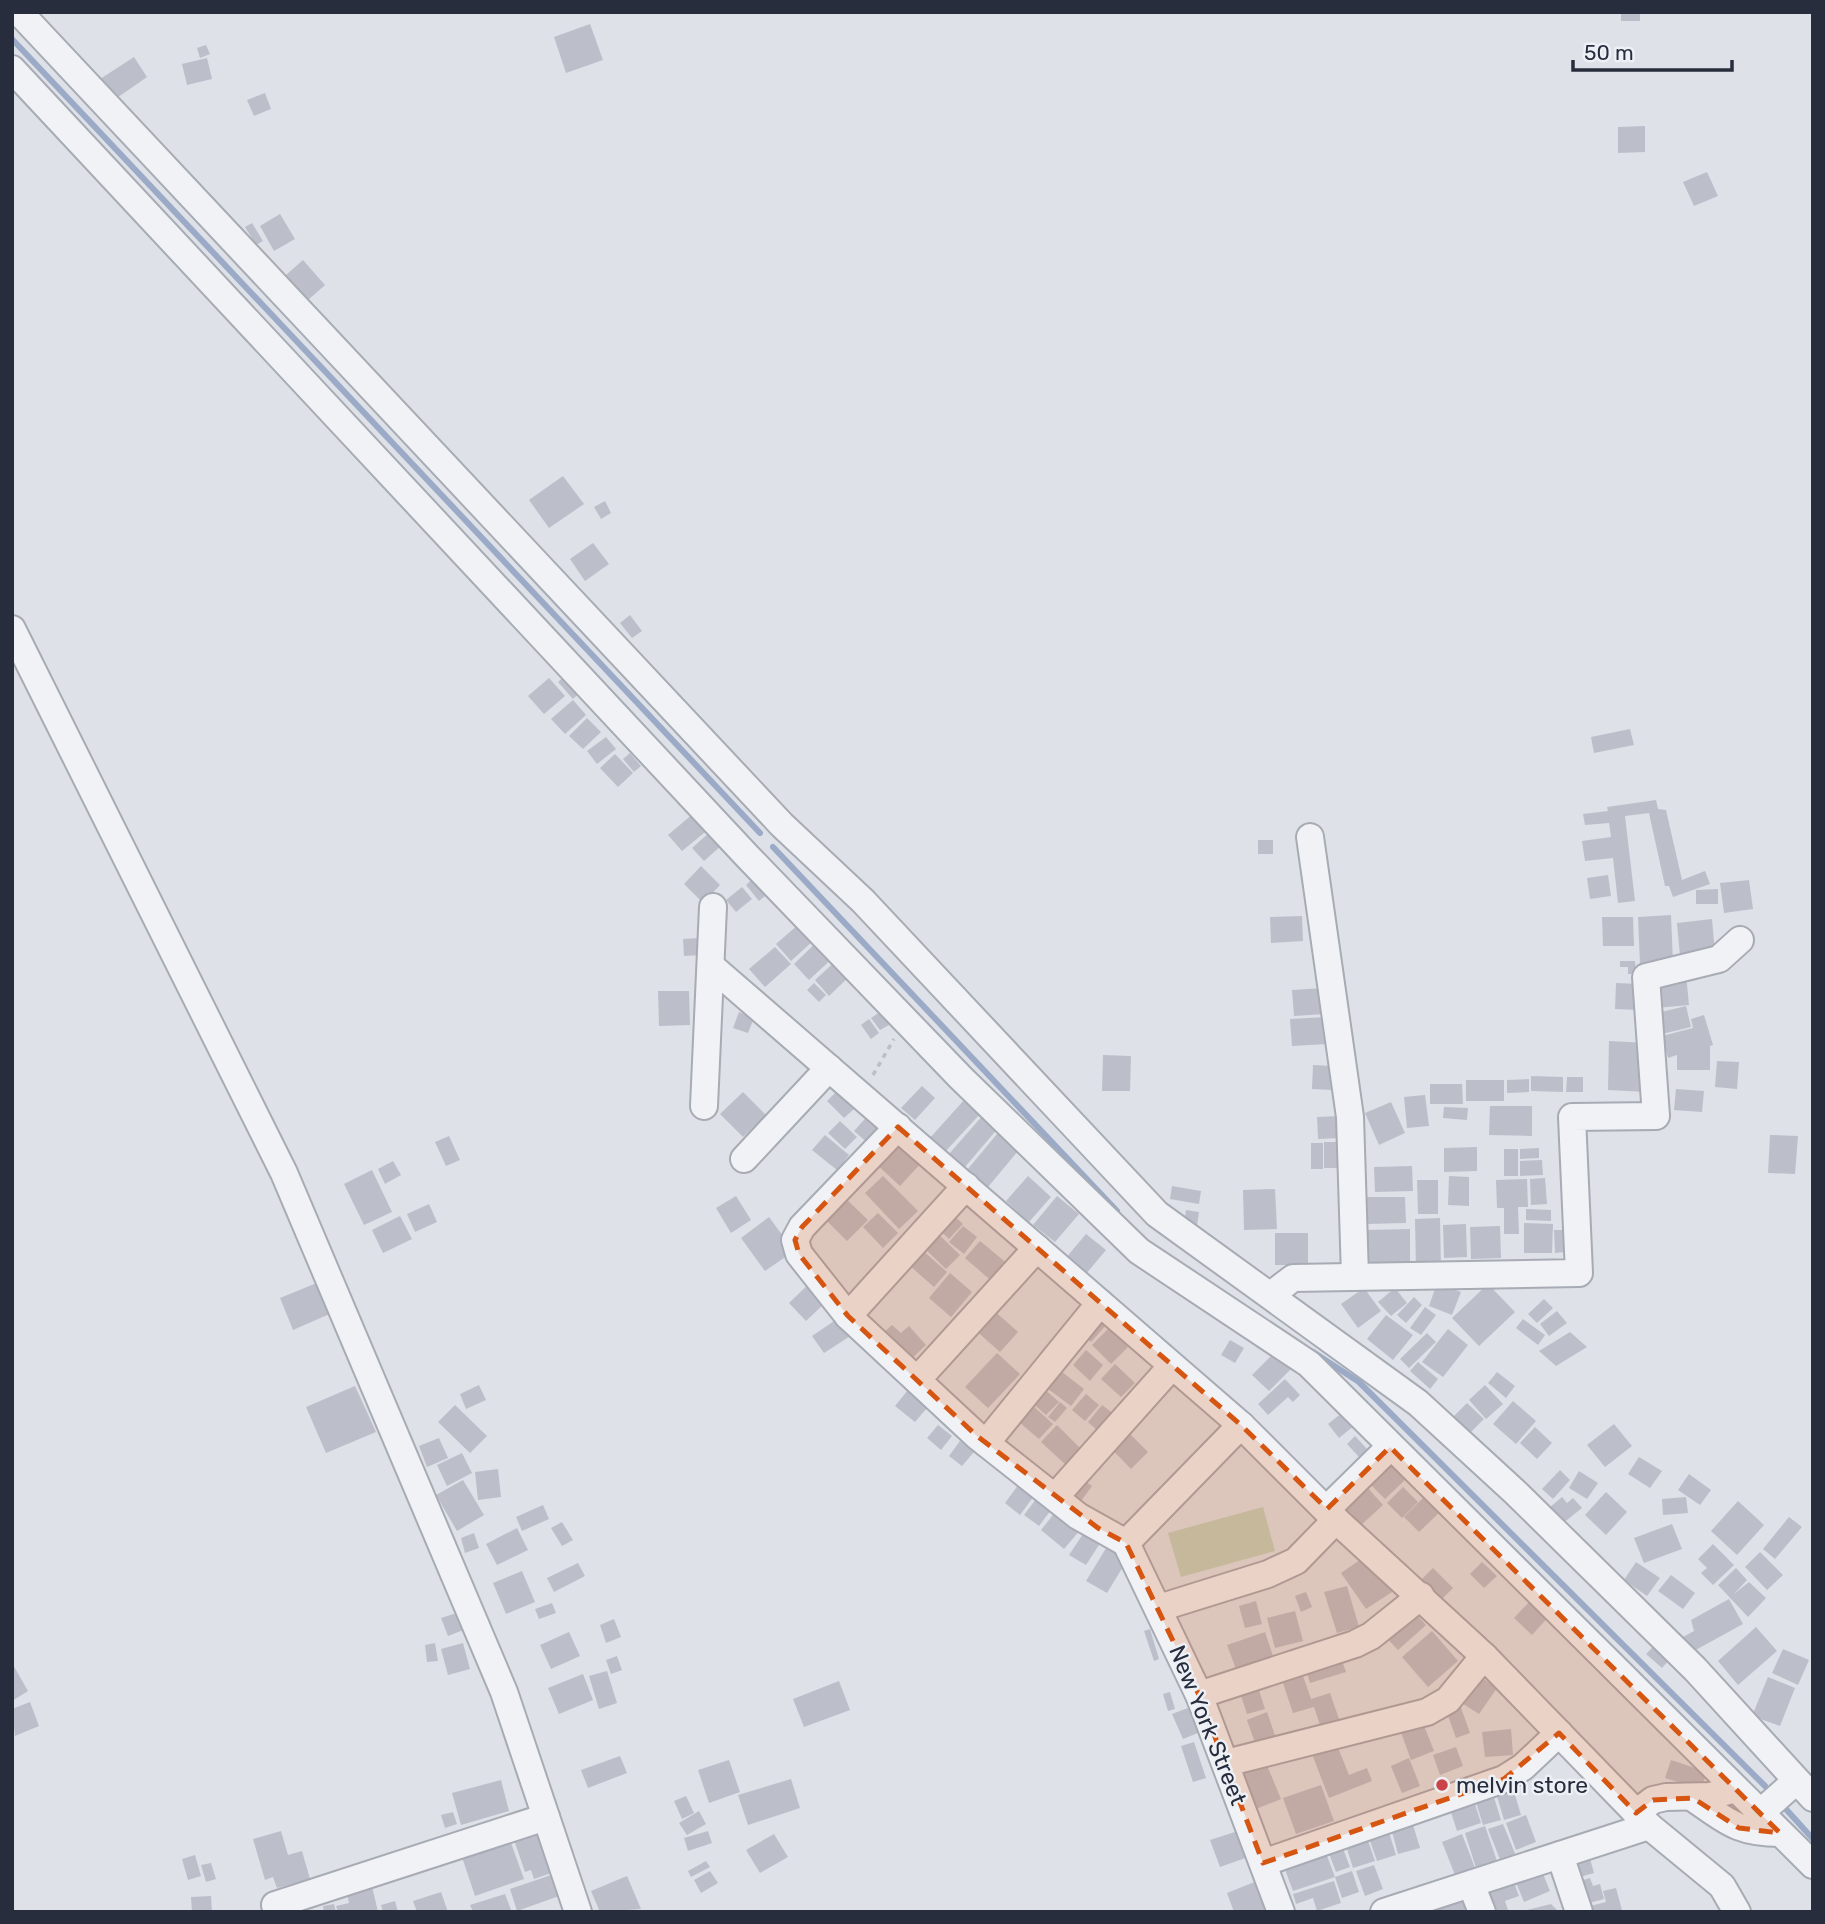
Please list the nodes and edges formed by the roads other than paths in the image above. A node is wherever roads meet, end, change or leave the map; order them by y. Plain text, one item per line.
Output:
1 (19, 12) edge
2 (12, 69) edge
3 (12, 629) edge
4 (782, 825) junction
5 (1310, 837) dead end
6 (747, 856) junction
7 (713, 907) dead end
8 (1740, 940) dead end
9 (711, 966) junction
10 (830, 1068) junction
11 (704, 1106) dead end
12 (898, 1127) junction
13 (744, 1159) dead end
14 (966, 1186) junction
15 (1037, 1248) junction
16 (1355, 1276) junction
17 (1271, 1295) junction
18 (1100, 1303) junction
19 (848, 1316) junction
20 (1172, 1366) junction
21 (917, 1380) junction
22 (1241, 1425) junction
23 (986, 1443) junction
24 (1390, 1447) junction
25 (1055, 1497) junction
26 (1331, 1515) junction
27 (1126, 1543) junction
28 (1421, 1596) junction
29 (1159, 1608) junction
30 (1484, 1656) junction
31 (1199, 1695) junction
32 (1559, 1734) junction
33 (1226, 1763) junction
34 (1804, 1789) edge
35 (1736, 1790) junction
36 (1693, 1798) junction
37 (1760, 1813) junction
38 (546, 1817) junction
39 (1642, 1820) junction
40 (1780, 1833) junction
41 (1560, 1855) junction
42 (1263, 1863) junction
43 (1813, 1866) edge
44 (1471, 1884) junction
45 (275, 1905) dead end
46 (1389, 1911) edge
47 (578, 1912) edge
48 (1281, 1912) edge
49 (1482, 1912) edge
50 (1579, 1912) edge
51 (1737, 1912) edge

1 - 4 street
2 - 6 street
3 - 38 street
4 - 6 street
4 - 17 street
5 - 16 street
6 - 24 street
7 - 9 street
8 - 16 street
9 - 10 street
9 - 11 street
10 - 12 street
10 - 13 street
12 - 14 street
12 - 19 street
14 - 15 street
14 - 19 street
15 - 18 street
15 - 21 street
16 - 17 street
17 - 34 street
18 - 20 street
18 - 23 street
19 - 21 street
20 - 22 street
20 - 25 street
21 - 23 street
22 - 26 street
22 - 27 street
23 - 25 street
24 - 26 street
24 - 35 street
25 - 27 street
26 - 28 street
26 - 29 street
27 - 29 street, New York Street
28 - 30 street
28 - 31 street
29 - 31 street, New York Street
30 - 32 street
30 - 33 street
31 - 33 street, New York Street
32 - 39 street
32 - 42 street
33 - 42 street, New York Street
34 - 37 street
35 - 36 street
35 - 37 street
36 - 39 street
36 - 40 street
37 - 40 street
38 - 45 street
38 - 47 street
39 - 41 street
39 - 51 street
40 - 43 street
41 - 44 street
41 - 50 street
42 - 48 street, New York Street
44 - 46 street
44 - 49 street

